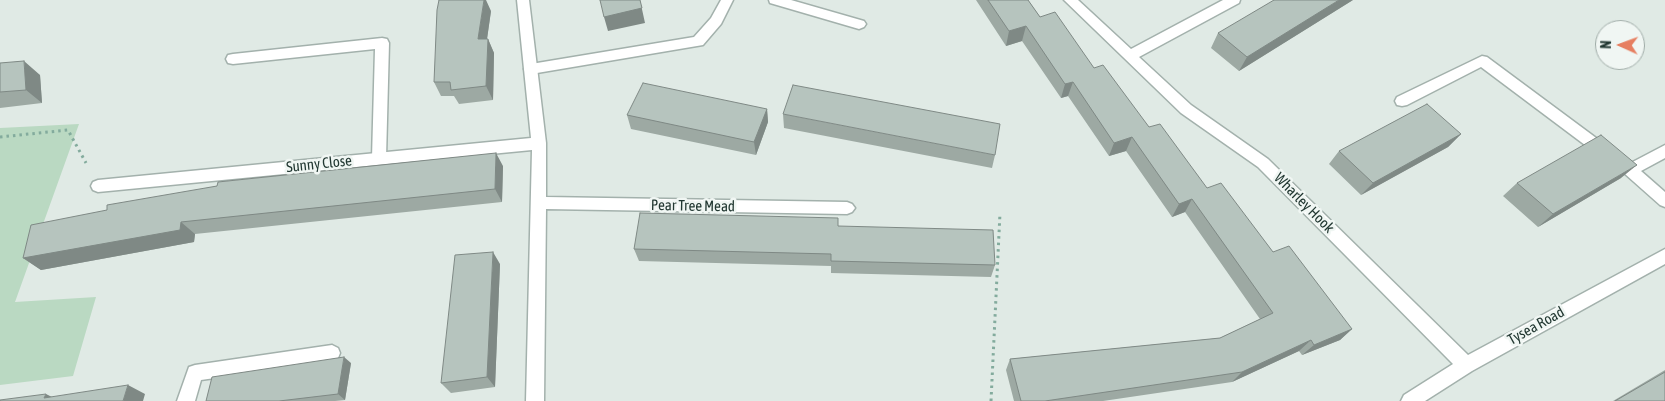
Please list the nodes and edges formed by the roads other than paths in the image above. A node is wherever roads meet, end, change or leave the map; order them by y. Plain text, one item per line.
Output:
1 (523, 0) edge
2 (727, 0) edge
3 (775, 0) edge
4 (1070, 0) edge
5 (1234, 0) edge
6 (859, 24) dead end
7 (1129, 56) junction
8 (233, 59) dead end
9 (530, 69) junction
10 (1402, 101) dead end
11 (539, 143) junction
12 (1665, 151) edge
13 (379, 158) junction
14 (1622, 164) junction
15 (98, 186) road end
16 (1665, 201) edge
17 (538, 203) junction
18 (848, 208) dead end
19 (1665, 256) edge
20 (332, 353) dead end
21 (1466, 365) junction
22 (186, 401) edge
23 (535, 401) edge
24 (1410, 401) edge

1 - 9 street
2 - 9 street
3 - 6 street
4 - 7 street, Wharley Hook
5 - 7 street
7 - 21 street, Wharley Hook
8 - 13 street
9 - 11 street
10 - 14 street
11 - 13 street, Sunny Close
11 - 17 street
12 - 14 street
13 - 15 street, Sunny Close
14 - 16 street
17 - 18 street, Pear Tree Mead
17 - 23 street
19 - 21 street, Tysea Road
20 - 22 street
21 - 24 street, Tysea Road

